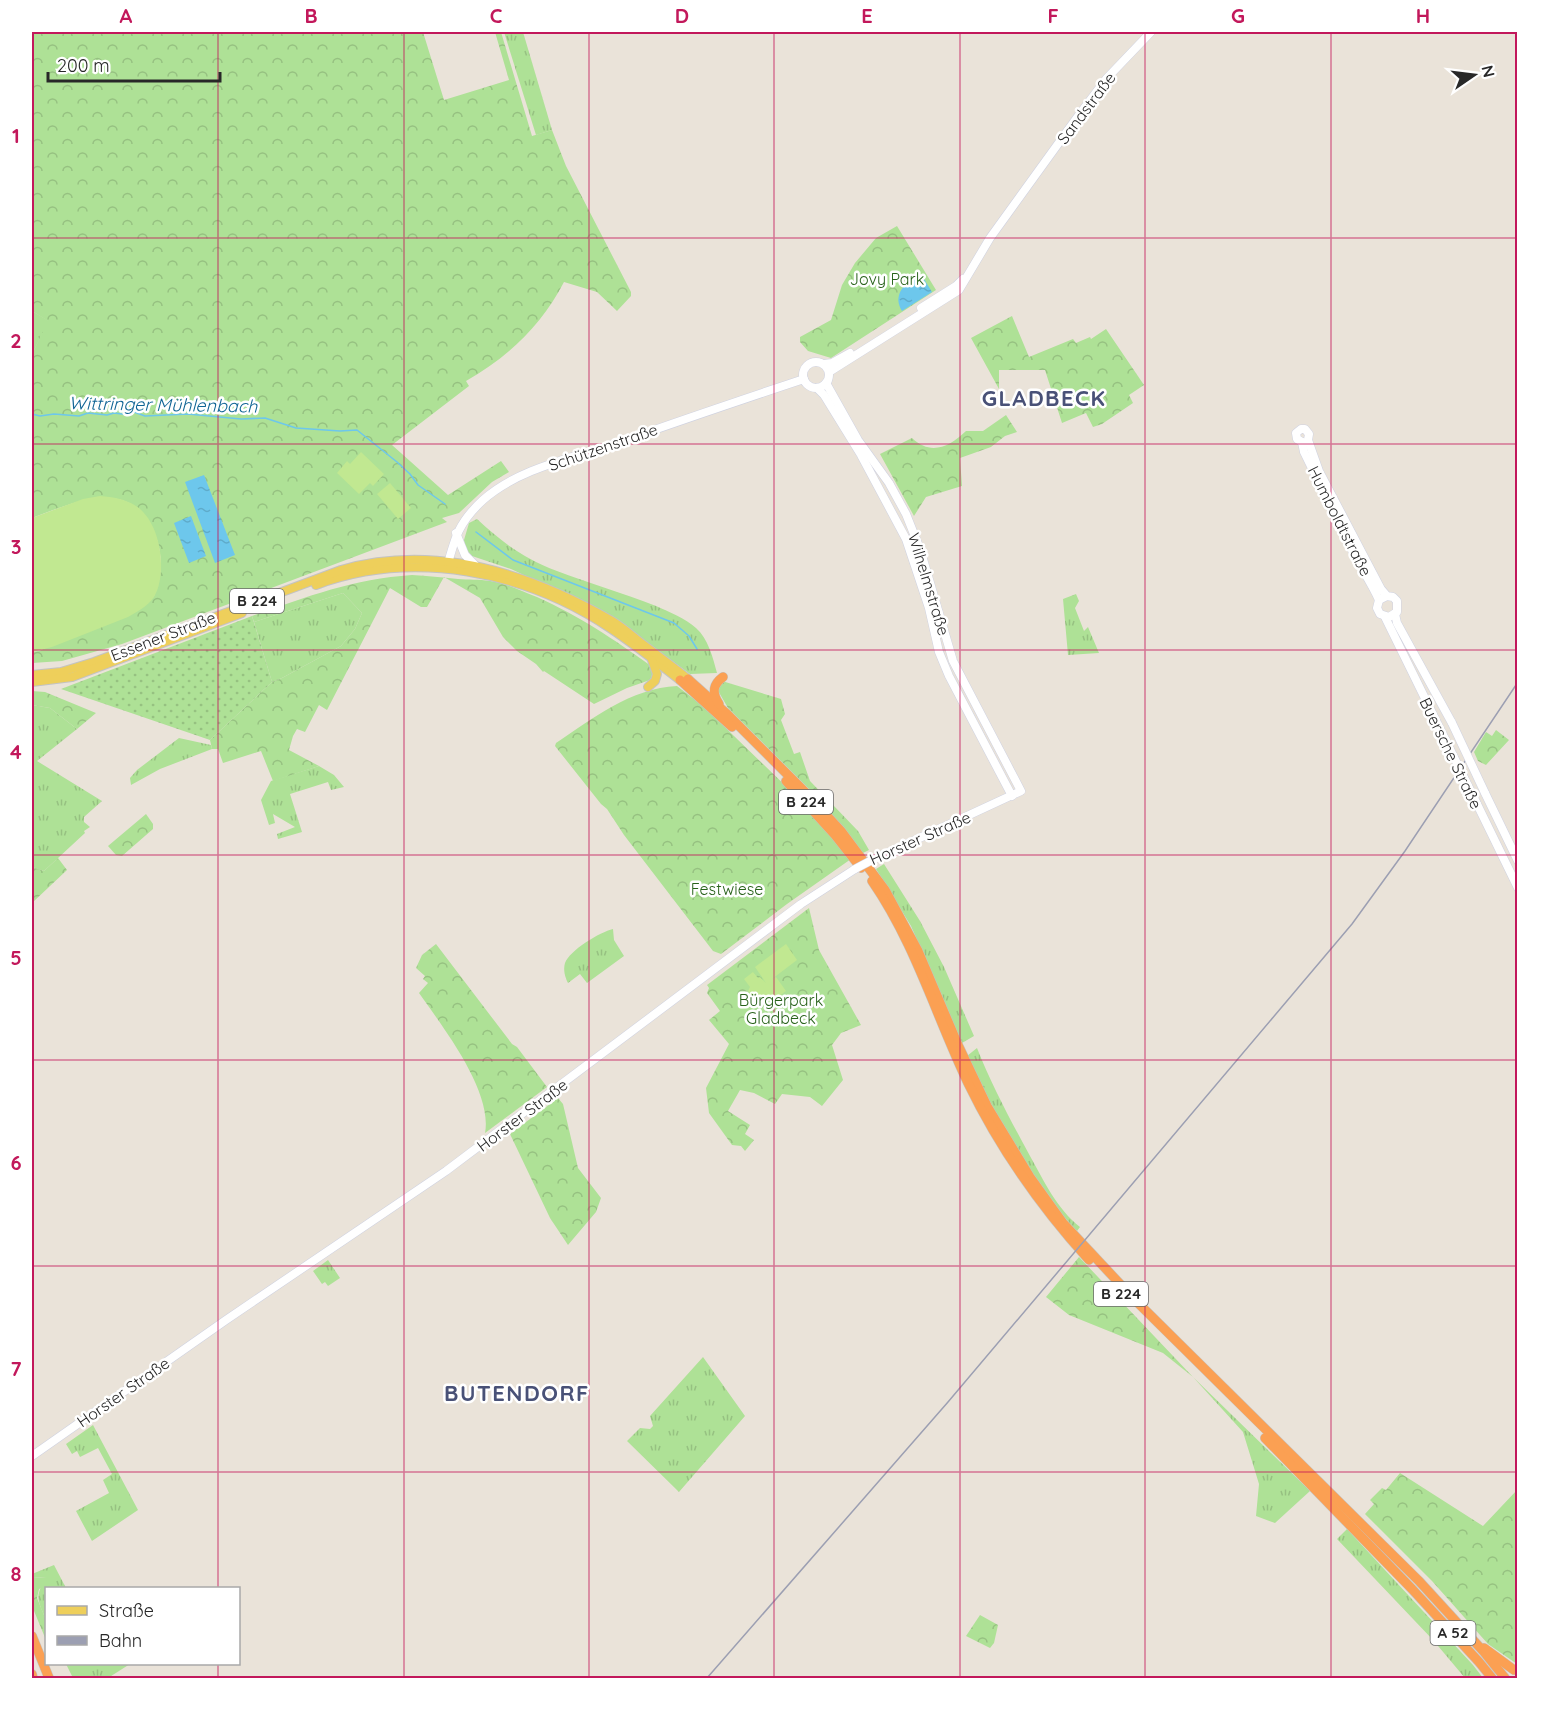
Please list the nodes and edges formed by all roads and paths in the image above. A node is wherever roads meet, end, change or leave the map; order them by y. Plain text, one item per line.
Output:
1 (1151, 32) edge
2 (966, 276) junction
3 (824, 364) junction
4 (829, 372) junction
5 (804, 379) junction
6 (826, 383) junction
7 (818, 388) junction
8 (456, 533) junction
9 (447, 564) junction
10 (477, 566) junction
11 (1387, 596) junction
12 (1379, 600) junction
13 (1395, 614) junction
14 (1386, 617) junction
15 (650, 657) junction
16 (32, 675) edge
17 (723, 677) dead end
18 (684, 680) junction
19 (32, 682) edge
20 (648, 687) dead end
21 (726, 713) junction
22 (1022, 791) joint
23 (1012, 796) junction
24 (1518, 861) edge
25 (1518, 888) edge
26 (32, 1456) edge
27 (1419, 1581) joint
28 (1412, 1589) joint
29 (32, 1636) edge
30 (1475, 1642) junction
31 (1514, 1670) dead end
32 (32, 1674) edge
33 (33, 1678) edge
34 (49, 1678) edge
35 (1492, 1678) edge
36 (1505, 1678) edge

1 - 2 main road, Sandstraße
2 - 3 main road
2 - 4 main road
3 - 4 main road
3 - 5 main road
4 - 6 main road
5 - 7 main road
5 - 8 main road, Schützenstraße
6 - 7 main road
6 - 22 main road, Wilhelmstraße
7 - 23 main road, Wilhelmstraße
8 - 9 main road, Schützenstraße
8 - 10 main road
9 - 10 main road, Essener Straße / B 224
9 - 15 main road, Essener Straße / B 224
9 - 16 main road, Essener Straße / B 224
9 - 19 main road, Essener Straße / B 224
10 - 18 main road, Essener Straße / B 224
11 - 12 main road
11 - 12 main road, Humboldtstraße
11 - 13 main road
12 - 14 main road
13 - 14 main road
13 - 24 main road, Buersche Straße, bridge
14 - 25 main road, Buersche Straße, bridge
15 - 18 main road, B 224
15 - 20 main road
17 - 21 highway
18 - 21 highway, B 224
18 - 28 highway, B 224
21 - 27 highway, B 224
22 - 23 main road, Horster Straße
23 - 26 main road, Horster Straße, bridge
27 - 30 highway, A 52
28 - 35 highway, A 52
29 - 34 highway
30 - 31 highway
30 - 36 highway, A 52
32 - 33 highway

